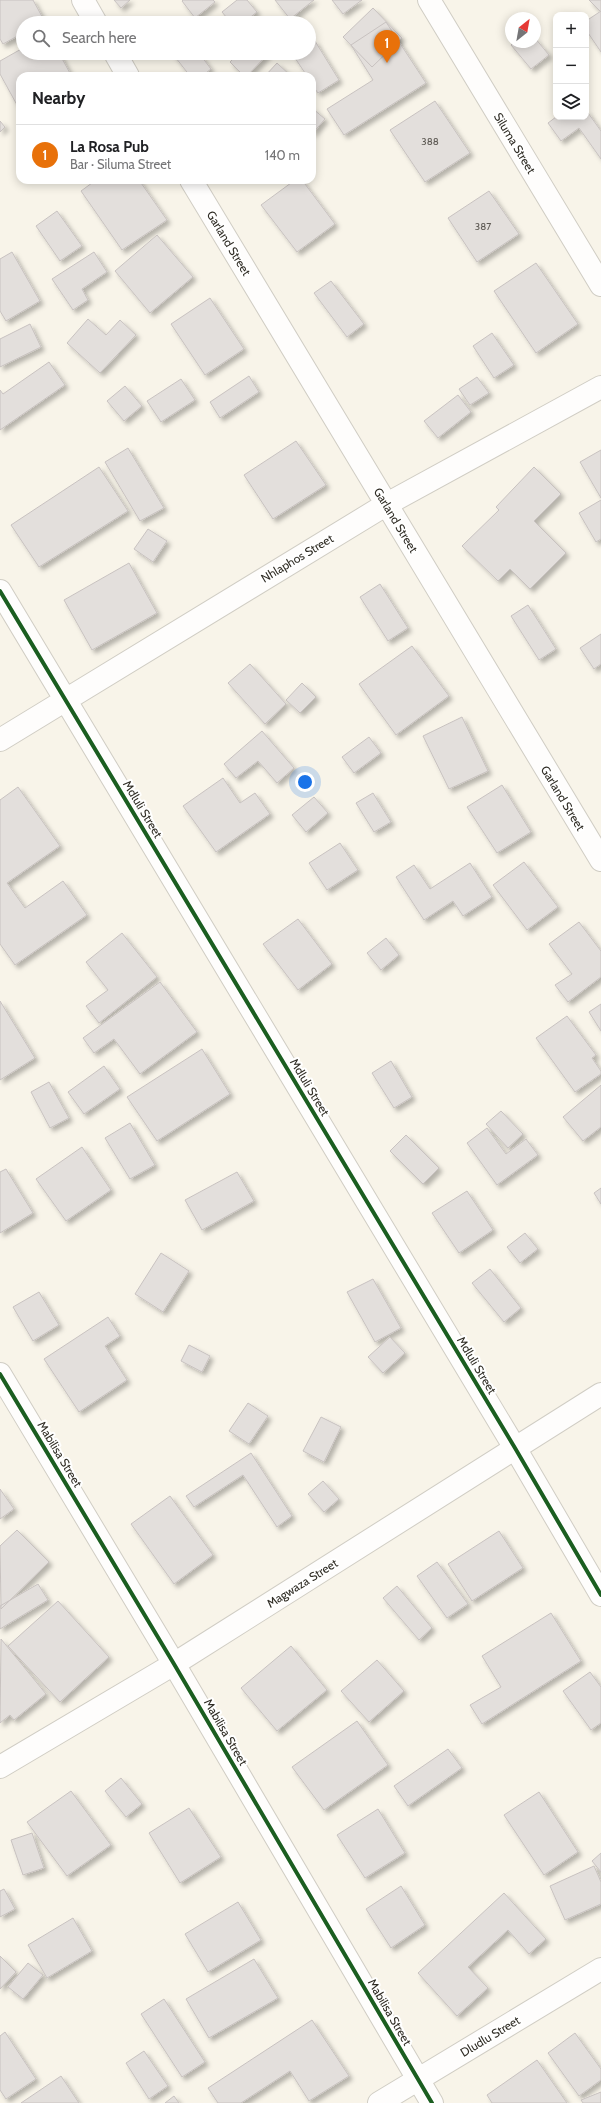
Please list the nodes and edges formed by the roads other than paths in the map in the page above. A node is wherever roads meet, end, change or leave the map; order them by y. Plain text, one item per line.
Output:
1 (83, 0) edge
2 (429, 0) edge
3 (92, 16) edge
4 (119, 60) edge
5 (126, 72) edge
6 (193, 184) edge
7 (601, 285) edge
8 (601, 387) edge
9 (387, 504) junction
10 (0, 591) edge
11 (65, 699) junction
12 (0, 740) edge
13 (601, 860) edge
14 (0, 1374) edge
15 (601, 1394) edge
16 (515, 1448) junction
17 (601, 1594) edge
18 (174, 1664) junction
19 (0, 1767) edge
20 (601, 1969) edge
21 (418, 2080) junction
22 (379, 2103) edge
23 (432, 2103) edge

1 - 3 street
2 - 7 street, Siluma Street
4 - 5 street
6 - 9 street, Garland Street
8 - 9 street, Nhlaphos Street
9 - 11 street, Nhlaphos Street
9 - 13 street, Garland Street
10 - 11 street, Mdluli Street
11 - 12 street, Nhlaphos Street
11 - 16 street, Mdluli Street
14 - 18 street, Mabilisa Street
15 - 16 street, Magwaza Street
16 - 17 street, Mdluli Street
16 - 18 street, Magwaza Street
18 - 19 street, Magwaza Street
18 - 21 street, Mabilisa Street
20 - 21 street, Dludlu Street
21 - 22 street, Dludlu Street
21 - 23 street, Mabilisa Street

